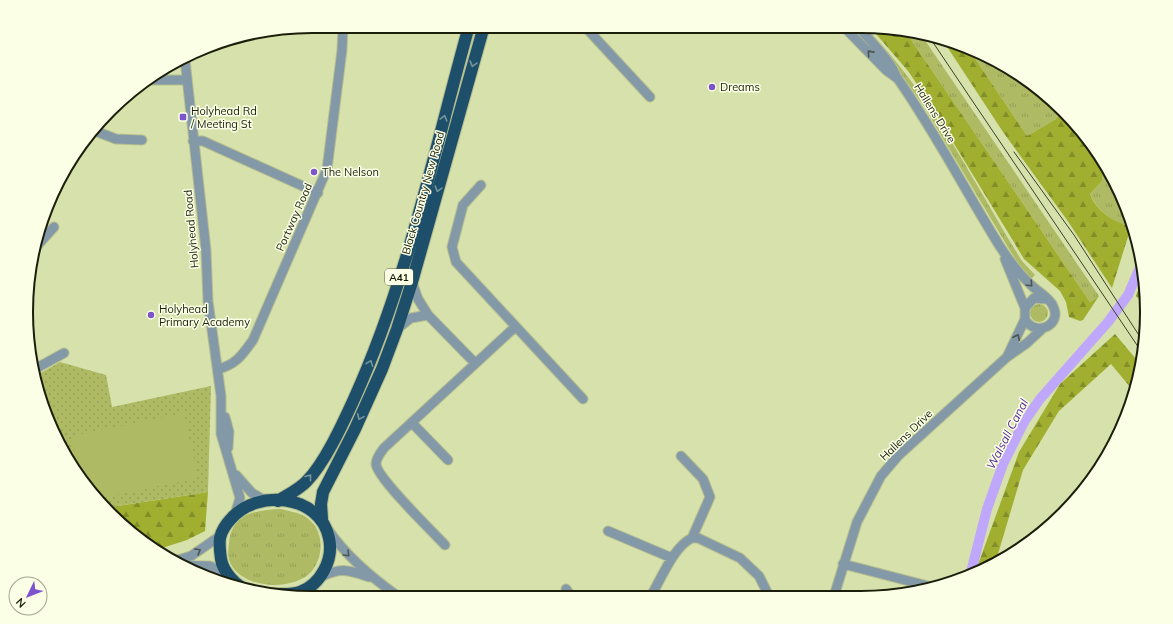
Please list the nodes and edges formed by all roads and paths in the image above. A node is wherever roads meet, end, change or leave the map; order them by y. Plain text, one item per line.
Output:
1 (343, 33) edge
2 (467, 33) edge
3 (482, 33) edge
4 (486, 33) edge
5 (591, 33) edge
6 (850, 33) edge
7 (863, 33) edge
8 (478, 46) junction
9 (185, 64) edge
10 (897, 78) junction
11 (157, 80) edge
12 (187, 80) junction
13 (650, 97) dead end
14 (99, 132) edge
15 (142, 140) dead end
16 (193, 141) junction
17 (481, 185) dead end
18 (318, 193) junction
19 (54, 227) dead end
20 (43, 239) edge
21 (1000, 246) junction
22 (412, 282) junction
23 (1045, 298) junction
24 (1025, 308) junction
25 (428, 315) junction
26 (1025, 319) junction
27 (515, 327) junction
28 (397, 329) junction
29 (1042, 329) junction
30 (64, 353) dead end
31 (1008, 357) junction
32 (475, 363) junction
33 (38, 366) edge
34 (218, 369) junction
35 (583, 399) dead end
36 (412, 423) junction
37 (681, 456) dead end
38 (448, 460) dead end
39 (231, 467) junction
40 (264, 500) junction
41 (278, 501) junction
42 (235, 514) junction
43 (324, 524) junction
44 (608, 531) dead end
45 (220, 536) junction
46 (692, 538) junction
47 (445, 544) dead end
48 (672, 558) junction
49 (182, 559) edge
50 (843, 564) junction
51 (196, 566) edge
52 (229, 574) junction
53 (370, 577) junction
54 (234, 579) edge
55 (318, 580) junction
56 (921, 584) edge
57 (302, 590) edge
58 (311, 591) edge
59 (390, 591) edge
60 (654, 591) edge
61 (766, 591) edge
62 (835, 591) edge

1 - 18 street, Portway Road
41 -> 2 highway, Black Country New Road / A41
3 - 8 highway, Black Country New Road / A41
4 - 8 street
5 - 13 street
10 -> 6 street, Hallens Drive
7 - 10 street, Hallens Drive
8 -> 22 highway, Black Country New Road / A41
9 - 12 street, Holyhead Road
10 - 21 street, Hallens Drive
11 - 12 street
12 - 16 street, Holyhead Road
14 - 15 street
16 - 18 street
16 - 34 street, Holyhead Road
17 - 27 street
18 - 34 street, Portway Road
19 - 20 street
21 -> 23 street, Hallens Drive
21 - 24 street, Hallens Drive
22 - 25 street
22 - 28 highway, Black Country New Road / A41
23 - 24 street
23 - 29 street, Hallens Drive
24 - 26 street, Hallens Drive
25 - 28 street
25 - 32 street
26 - 29 street
31 -> 26 street, Hallens Drive
27 - 32 street
27 - 35 street
28 -> 43 highway, Black Country New Road / A41
29 - 31 street, Hallens Drive
30 - 33 street
31 - 50 street, Hallens Drive
32 - 36 street
34 - 39 street, Holyhead Road
36 - 38 street
36 - 47 street
37 - 46 street
39 - 40 street, Holyhead Road
39 - 42 street, Holyhead Road
40 - 41 highway
40 - 42 highway
41 - 43 highway
42 - 45 highway
43 -> 53 street
43 - 55 highway, A41
44 - 48 street
49 -> 45 street
45 - 52 highway
46 - 48 street
46 - 61 street
48 - 60 street
50 - 56 street
50 - 62 street, Hallens Drive
51 - 52 street
52 - 54 highway
53 - 55 street
53 - 59 street
55 - 57 highway
55 - 58 highway, A41

